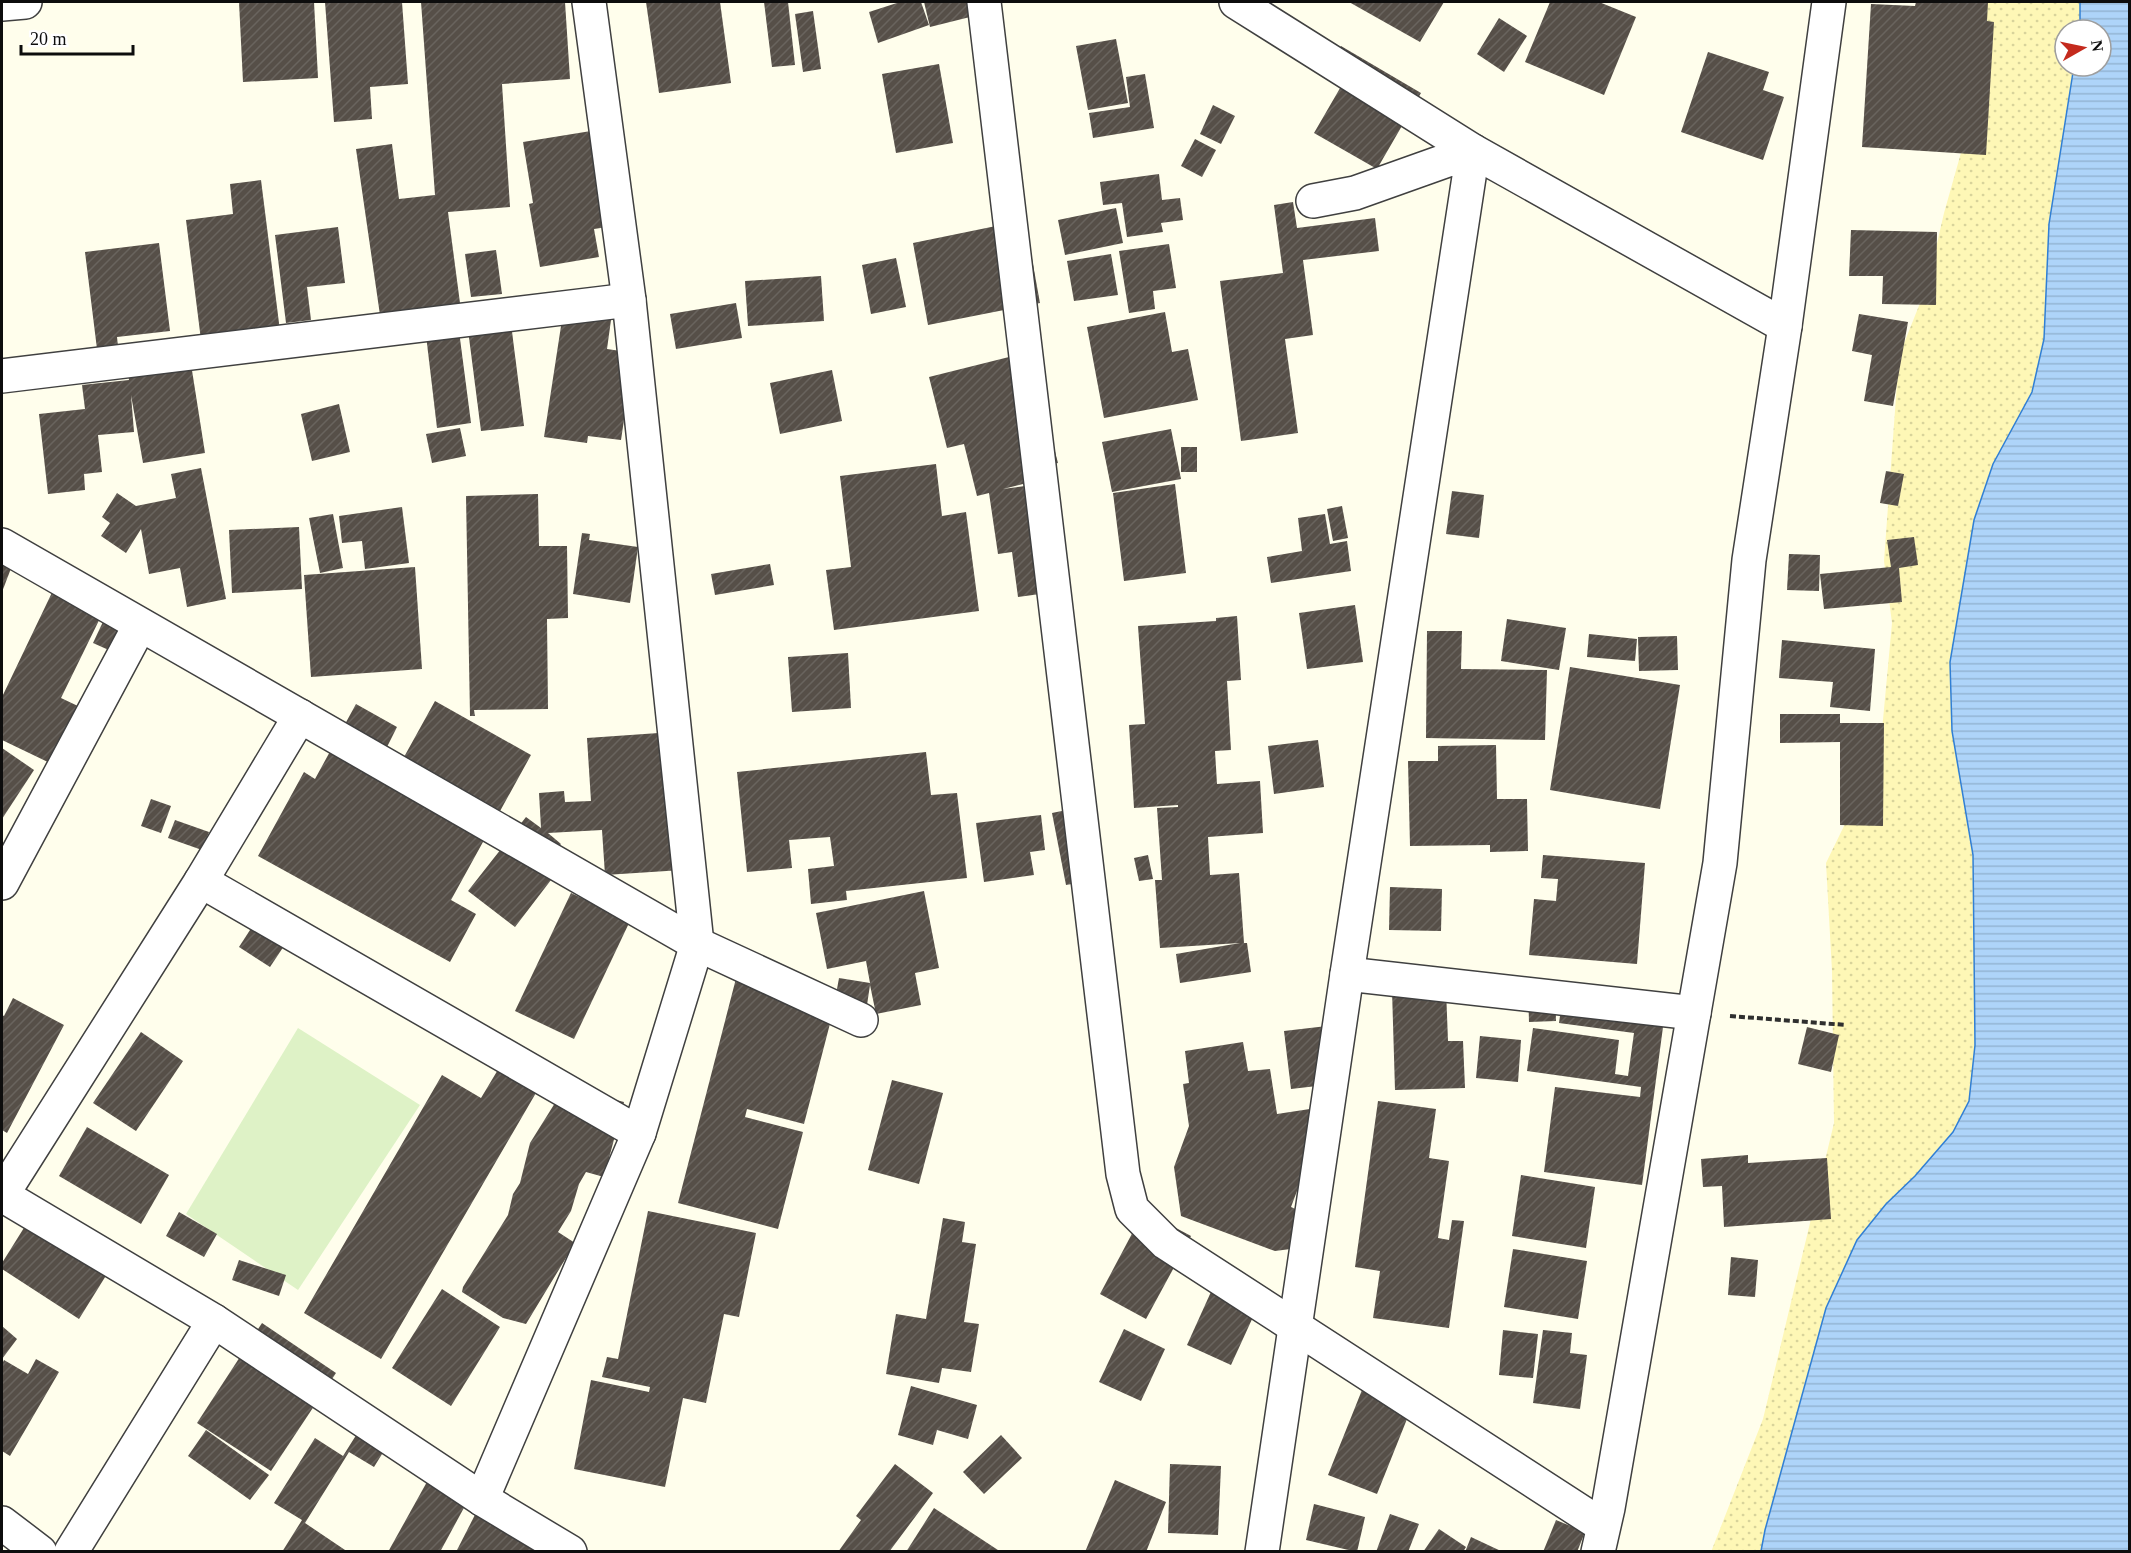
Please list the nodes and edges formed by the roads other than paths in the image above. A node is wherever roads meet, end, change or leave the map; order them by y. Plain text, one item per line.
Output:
1 (25, 2) edge
2 (589, 2) edge
3 (984, 2) edge
4 (1236, 2) edge
5 (1829, 2) edge
6 (2, 4) edge
7 (1272, 11) edge
8 (1473, 151) junction
9 (1313, 201) dead end
10 (629, 300) junction
11 (1785, 326) junction
12 (2, 376) edge
13 (2, 545) edge
14 (140, 625) junction
15 (300, 716) junction
16 (201, 881) junction
17 (2, 883) edge
18 (697, 944) junction
19 (1347, 974) junction
20 (1694, 1013) junction
21 (861, 1020) dead end
22 (639, 1133) junction
23 (2, 1195) edge
24 (214, 1321) junction
25 (1295, 1326) junction
26 (482, 1498) junction
27 (2, 1523) edge
28 (1601, 1539) edge
29 (40, 1551) edge
30 (71, 1551) edge
31 (570, 1551) edge
32 (1262, 1551) edge

1 - 6 street
2 - 10 street
3 - 25 street
4 - 7 street
5 - 11 street
7 - 8 street
8 - 9 street
8 - 11 street
8 - 19 street
10 - 12 street
10 - 18 street
11 - 20 street
13 - 14 street
14 - 15 street
14 - 17 street
15 - 16 street
15 - 18 street
16 - 22 street
16 - 23 street
18 - 21 street
18 - 22 street
19 - 20 street
19 - 25 street
20 - 28 street
22 - 26 street
23 - 24 street
24 - 26 street
24 - 30 street
25 - 28 street
25 - 32 street
26 - 31 street
27 - 29 street

